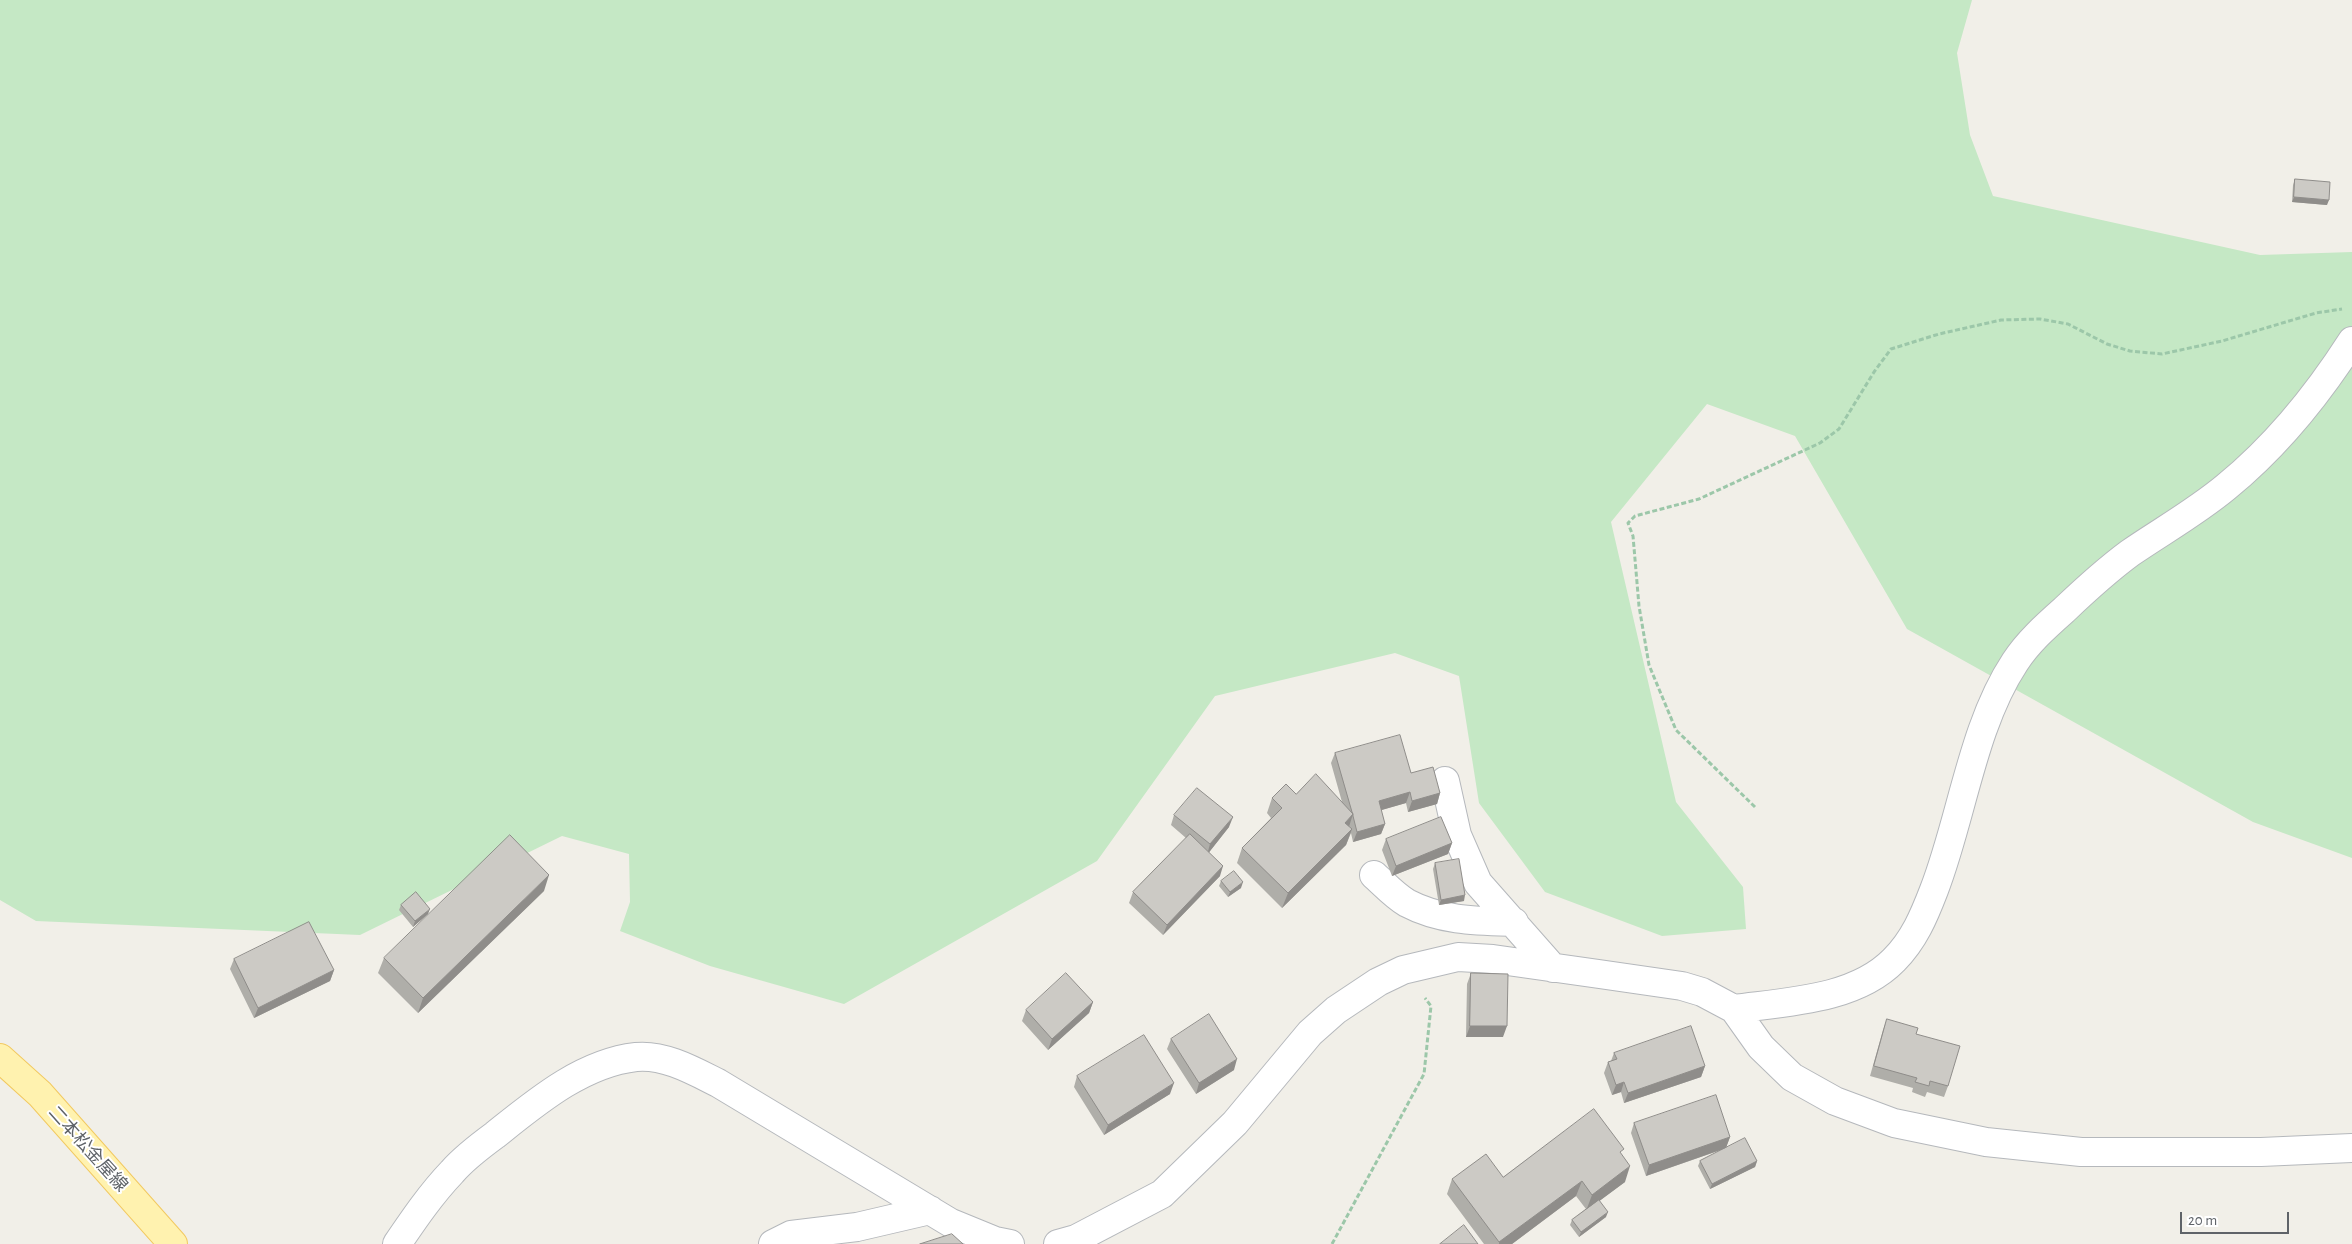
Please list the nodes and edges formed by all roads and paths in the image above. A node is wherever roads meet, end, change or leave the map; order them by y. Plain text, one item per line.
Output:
1 (2343, 308) dead end
2 (2352, 341) edge
3 (1445, 781) dead end
4 (1755, 807) dead end
5 (1374, 875) dead end
6 (1514, 922) junction
7 (1553, 968) junction
8 (1402, 970) junction
9 (1734, 1009) junction
10 (0, 1058) edge
11 (2352, 1148) edge
12 (930, 1210) junction
13 (173, 1244) edge
14 (397, 1244) edge
15 (773, 1244) edge
16 (1010, 1244) edge
17 (1058, 1244) edge
18 (1332, 1244) edge

1 - 4 path
2 - 9 street
3 - 6 street
5 - 6 street
6 - 7 street
7 - 8 street
7 - 9 street
8 - 17 street
8 - 18 path
9 - 11 street
10 - 13 main road, 二本松金屋線
12 - 14 street
12 - 15 street
12 - 16 street

